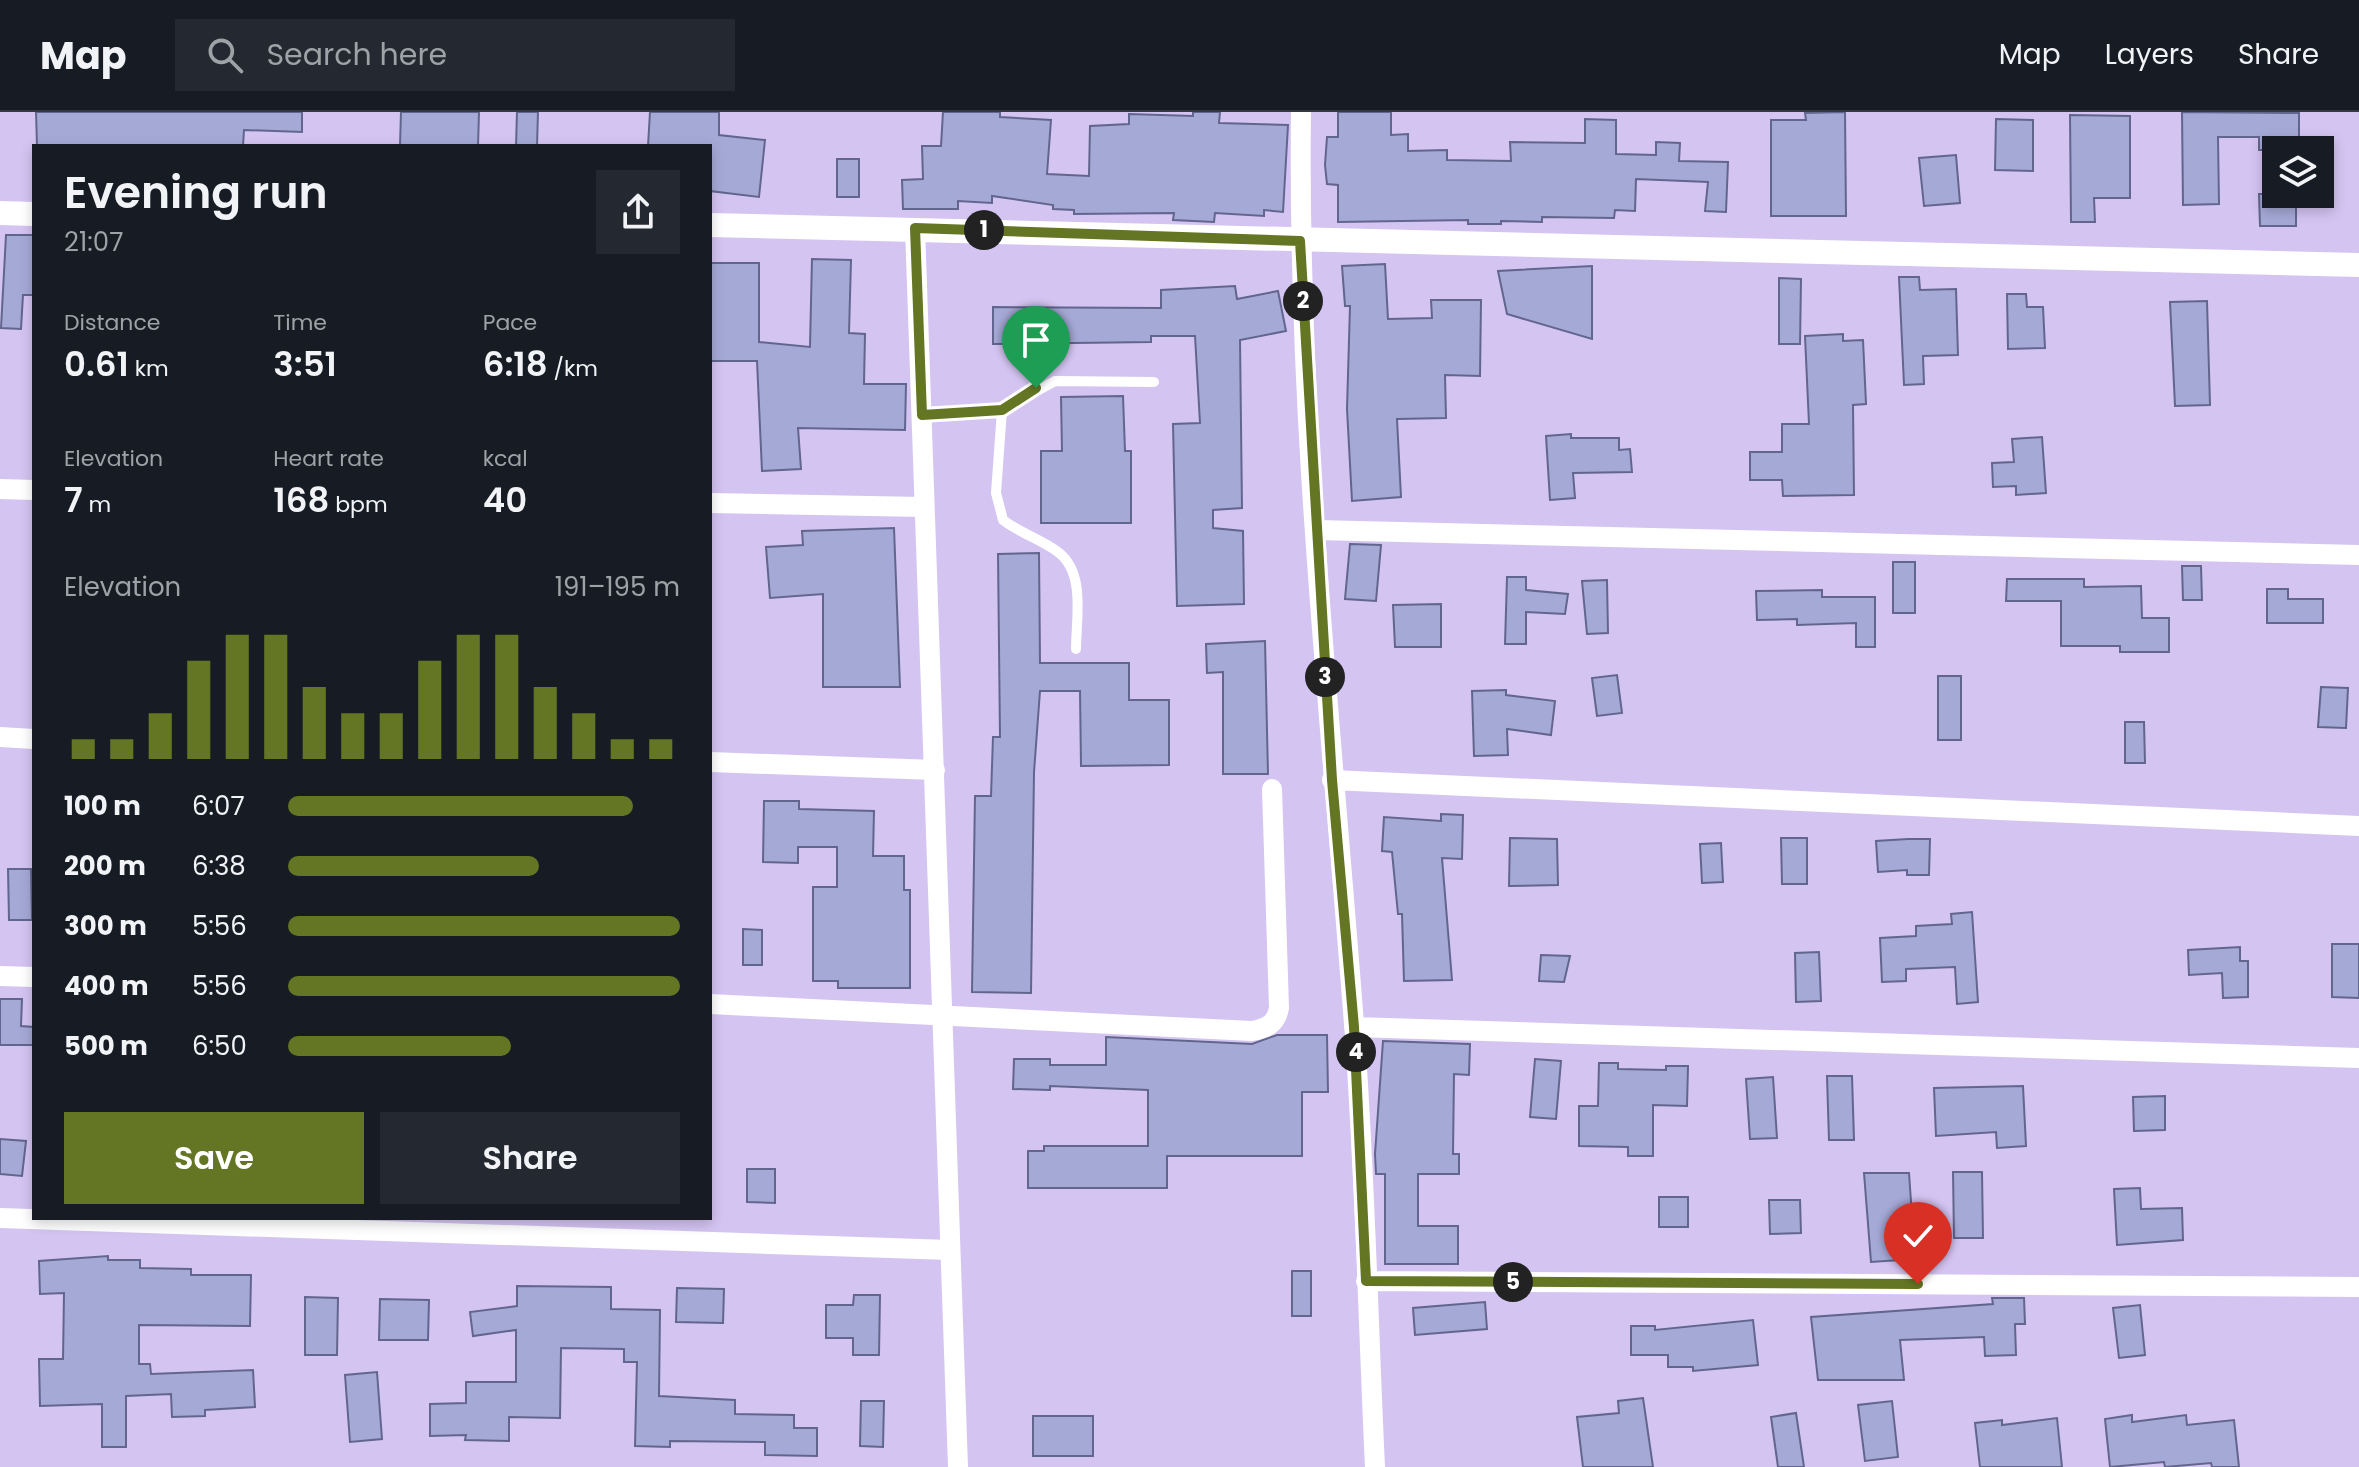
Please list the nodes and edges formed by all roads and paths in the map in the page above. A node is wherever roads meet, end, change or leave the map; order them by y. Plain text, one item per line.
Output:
1 (1301, 112) edge
2 (0, 213) edge
3 (32, 214) edge
4 (712, 225) edge
5 (915, 228) junction
6 (1300, 241) junction
7 (2359, 265) edge
8 (1154, 382) dead end
9 (1002, 410) junction
10 (922, 415) junction
11 (0, 489) edge
12 (32, 490) edge
13 (712, 503) edge
14 (923, 507) junction
15 (1316, 530) junction
16 (2359, 555) edge
17 (1076, 649) dead end
18 (0, 737) edge
19 (32, 739) edge
20 (712, 762) edge
21 (935, 770) junction
22 (1332, 780) junction
23 (1272, 789) dead end
24 (2359, 826) edge
25 (0, 976) edge
26 (32, 977) edge
27 (712, 1004) edge
28 (942, 1013) junction
29 (1354, 1027) junction
30 (2359, 1058) edge
31 (0, 1218) edge
32 (32, 1219) edge
33 (59, 1220) edge
34 (950, 1250) junction
35 (1366, 1281) junction
36 (2359, 1287) edge
37 (958, 1467) edge
38 (1375, 1467) edge

1 - 6 street
2 - 3 street
4 - 5 street
5 - 6 street
5 - 10 street
6 - 7 street
6 - 15 street
8 - 9 lane
9 - 10 lane
9 - 17 lane
10 - 14 street
11 - 12 street
13 - 14 street
14 - 21 street
15 - 16 street
15 - 22 street
18 - 19 street
20 - 21 street
21 - 28 street
22 - 24 street
22 - 29 street
23 - 28 street
25 - 26 street
27 - 28 street
28 - 34 street
29 - 30 street
29 - 35 street
31 - 32 street
33 - 34 street
34 - 37 street
35 - 36 street
35 - 38 street

